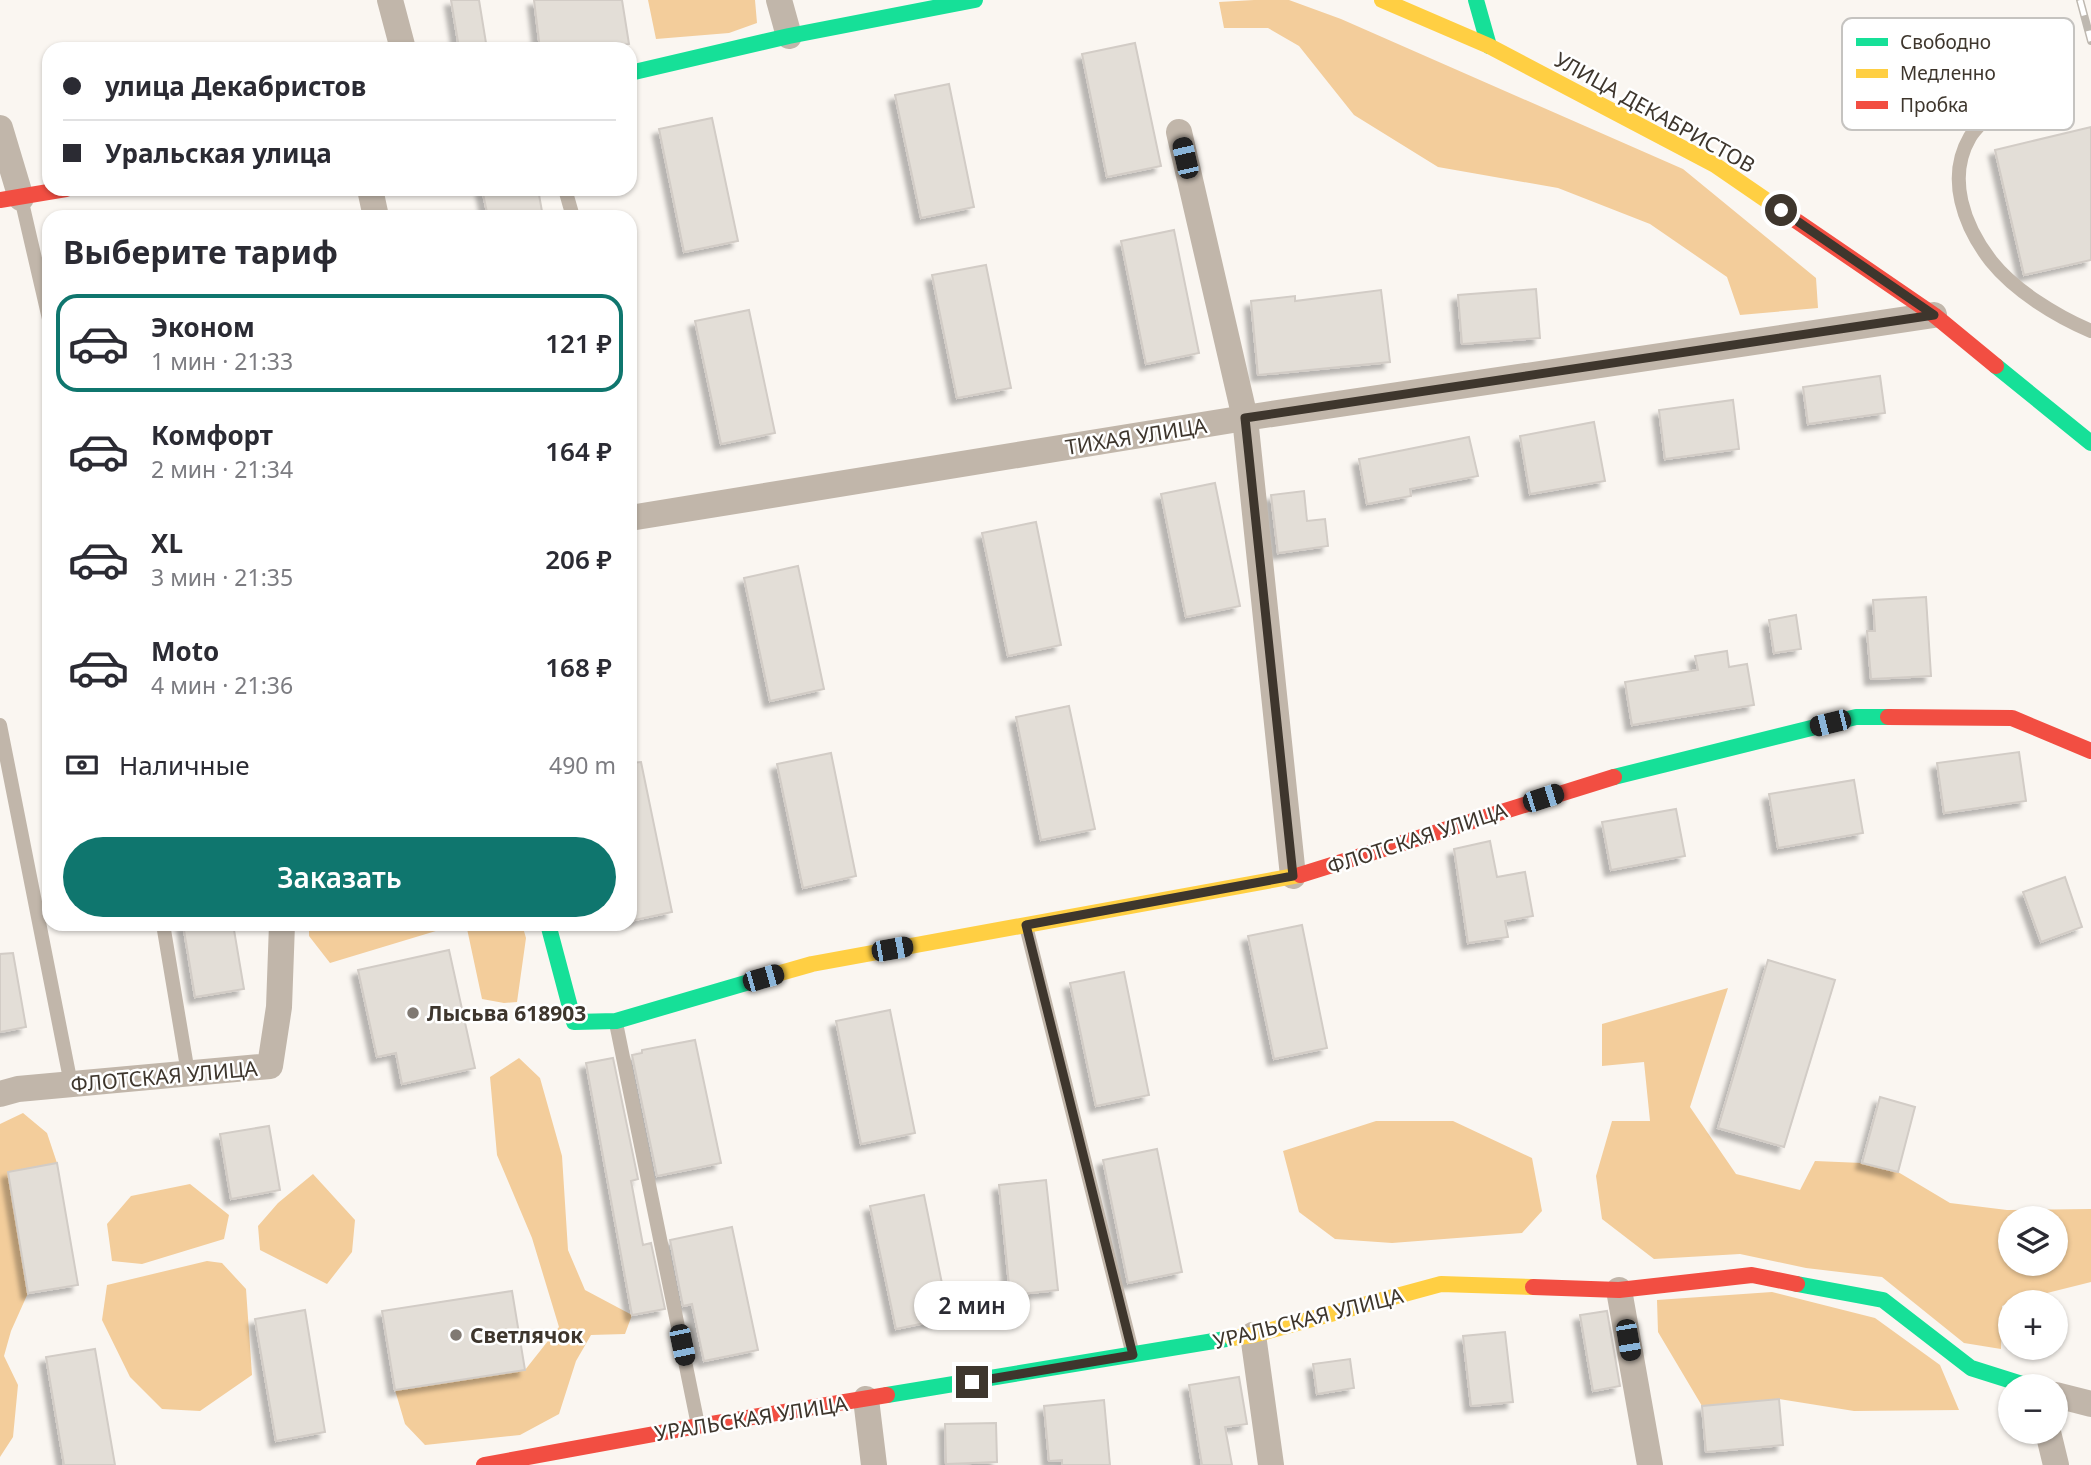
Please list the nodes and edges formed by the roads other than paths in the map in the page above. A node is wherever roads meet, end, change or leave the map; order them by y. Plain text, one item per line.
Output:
1 (390, 0) edge
2 (779, 0) edge
3 (975, 0) edge
4 (1382, 0) edge
5 (1476, 0) edge
6 (789, 36) junction
7 (401, 42) edge
8 (1489, 46) junction
9 (637, 71) edge
10 (0, 128) edge
11 (1975, 130) edge
12 (1179, 132) dead end
13 (42, 193) edge
14 (11, 199) edge
15 (42, 297) edge
16 (1934, 315) junction
17 (2091, 331) edge
18 (1245, 418) junction
19 (2091, 443) edge
20 (637, 517) edge
21 (0, 725) edge
22 (2091, 751) edge
23 (1293, 876) junction
24 (1026, 925) junction
25 (164, 931) edge
26 (282, 931) edge
27 (550, 931) edge
28 (616, 1021) junction
29 (188, 1073) junction
30 (71, 1084) junction
31 (0, 1094) edge
32 (1619, 1290) junction
33 (1253, 1335) junction
34 (1133, 1355) junction
35 (1998, 1377) edge
36 (2068, 1398) edge
37 (866, 1399) junction
38 (2091, 1405) edge
39 (698, 1426) junction
40 (2051, 1444) edge
41 (528, 1461) edge
42 (484, 1465) edge
43 (874, 1465) edge
44 (1271, 1465) edge
45 (1650, 1465) edge
46 (2056, 1465) edge

1 - 7 street
2 - 6 street
3 - 6 street
4 - 8 street, УЛИЦА ДЕКАБРИСТОВ
5 - 8 street
6 - 9 street
8 - 16 street, УЛИЦА ДЕКАБРИСТОВ
10 - 14 street
11 - 17 lane
12 - 18 street
13 - 14 street
14 - 15 lane
16 - 18 street, ТИХАЯ УЛИЦА
16 - 19 street, УЛИЦА ДЕКАБРИСТОВ
18 - 20 street, ТИХАЯ УЛИЦА
18 - 23 street
21 - 30 lane
22 - 23 street, ФЛОТСКАЯ УЛИЦА
23 - 24 street, ФЛОТСКАЯ УЛИЦА
24 - 28 street, ФЛОТСКАЯ УЛИЦА
24 - 34 lane
25 - 29 lane
26 - 29 street, ФЛОТСКАЯ УЛИЦА
27 - 28 street, ФЛОТСКАЯ УЛИЦА
28 - 39 lane
29 - 30 street, ФЛОТСКАЯ УЛИЦА
30 - 31 street, ФЛОТСКАЯ УЛИЦА
32 - 33 street, УРАЛЬСКАЯ УЛИЦА
32 - 35 street, УРАЛЬСКАЯ УЛИЦА
32 - 45 street
33 - 34 street, УРАЛЬСКАЯ УЛИЦА
33 - 44 street
34 - 37 street, УРАЛЬСКАЯ УЛИЦА
36 - 38 street
37 - 39 street, УРАЛЬСКАЯ УЛИЦА
37 - 43 street
39 - 41 street, УРАЛЬСКАЯ УЛИЦА
40 - 46 street
41 - 42 street, УРАЛЬСКАЯ УЛИЦА

